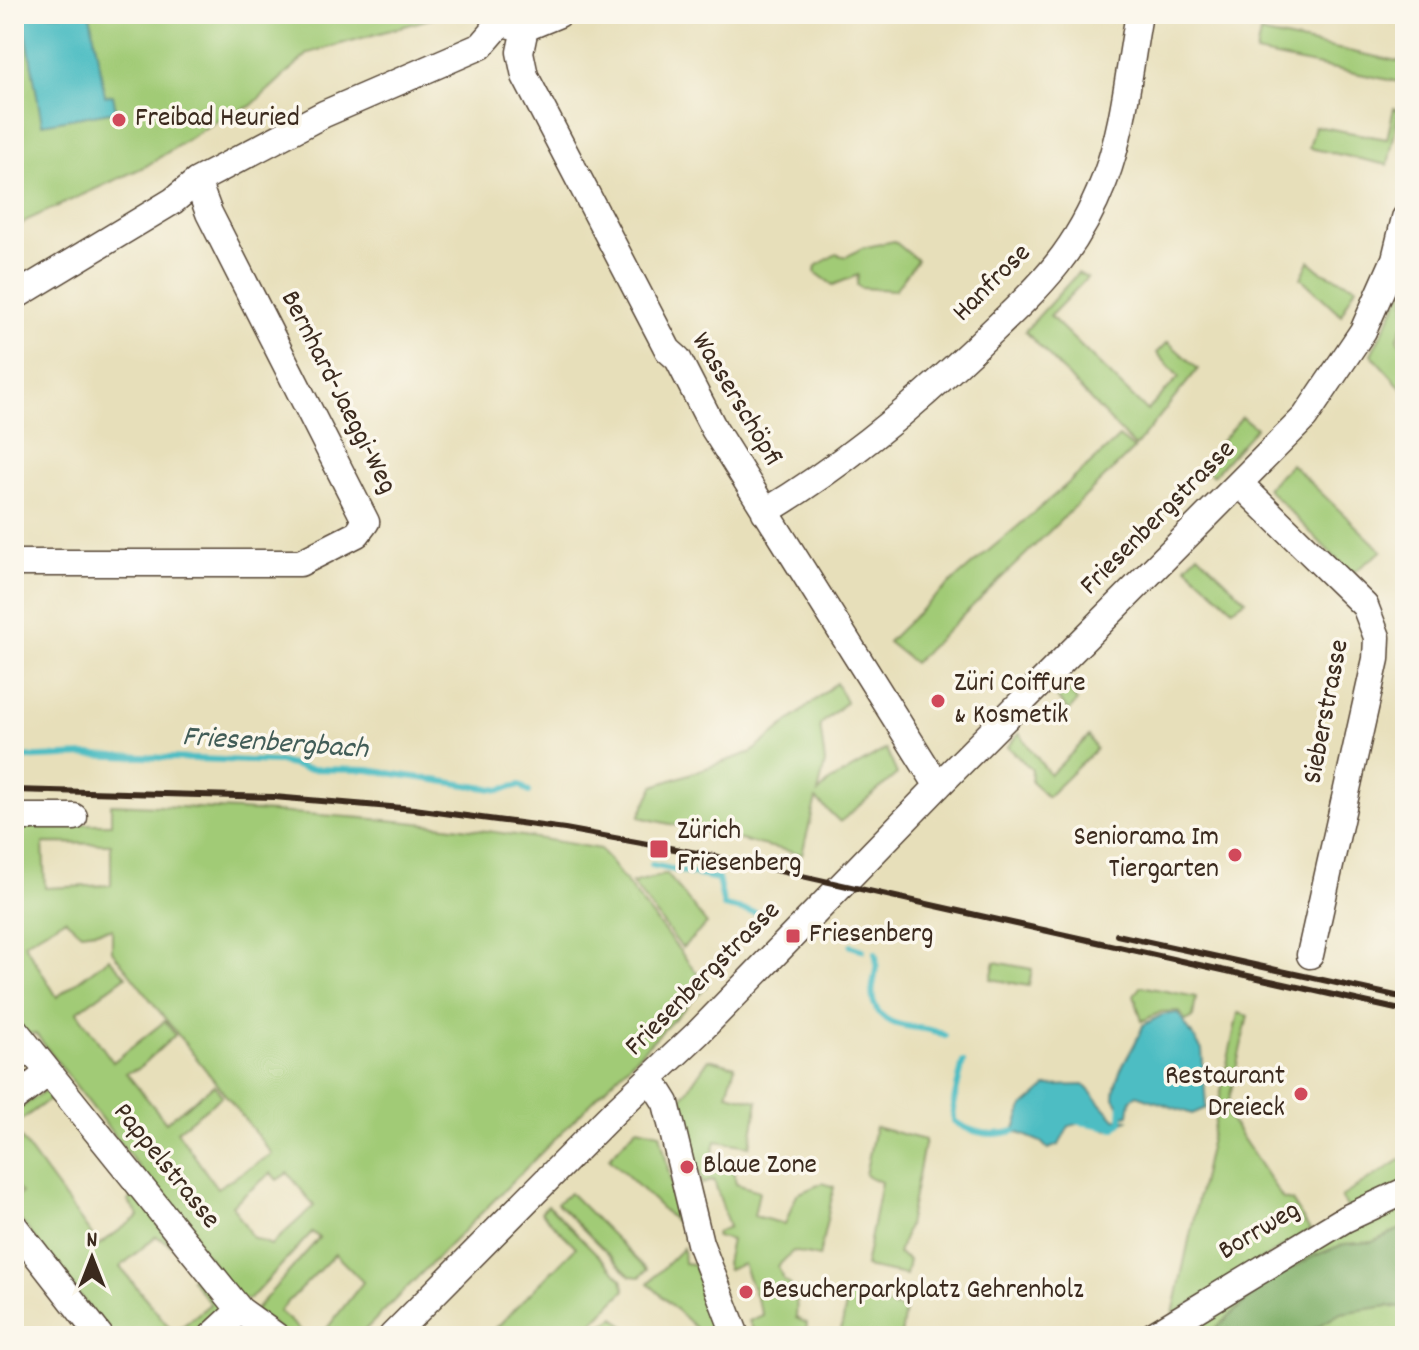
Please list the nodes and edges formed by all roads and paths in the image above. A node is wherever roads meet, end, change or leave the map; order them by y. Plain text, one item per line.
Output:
1 (1139, 14) edge
2 (496, 18) edge
3 (540, 22) edge
4 (197, 181) junction
5 (1405, 218) edge
6 (14, 297) edge
7 (1240, 484) junction
8 (765, 512) junction
9 (14, 563) edge
10 (938, 786) junction
11 (14, 817) edge
12 (74, 817) dead end
13 (1310, 955) dead end
14 (14, 1029) edge
15 (48, 1073) junction
16 (651, 1079) junction
17 (14, 1099) edge
18 (1405, 1191) edge
19 (14, 1226) edge
20 (240, 1310) junction
21 (100, 1336) edge
22 (212, 1336) edge
23 (276, 1336) edge
24 (392, 1336) edge
25 (736, 1336) edge
26 (1152, 1336) edge

1 - 8 street, Hanfrose
2 - 3 street
2 - 4 street
3 - 8 street, Wasserschöpfi
4 - 6 street
4 - 9 street, Bernhard-Jaeggi-Weg
5 - 7 street, Friesenbergstrasse
7 - 10 street, Friesenbergstrasse
7 - 13 street, Sieberstrasse
8 - 10 street, Wasserschöpfi
10 - 16 street, Friesenbergstrasse
11 - 12 street
14 - 15 street, Pappelstrasse
15 - 17 street
15 - 20 street, Pappelstrasse
16 - 24 street, Friesenbergstrasse
16 - 25 street
18 - 26 street, Borrweg
19 - 21 street
20 - 22 street
20 - 23 street, Pappelstrasse

